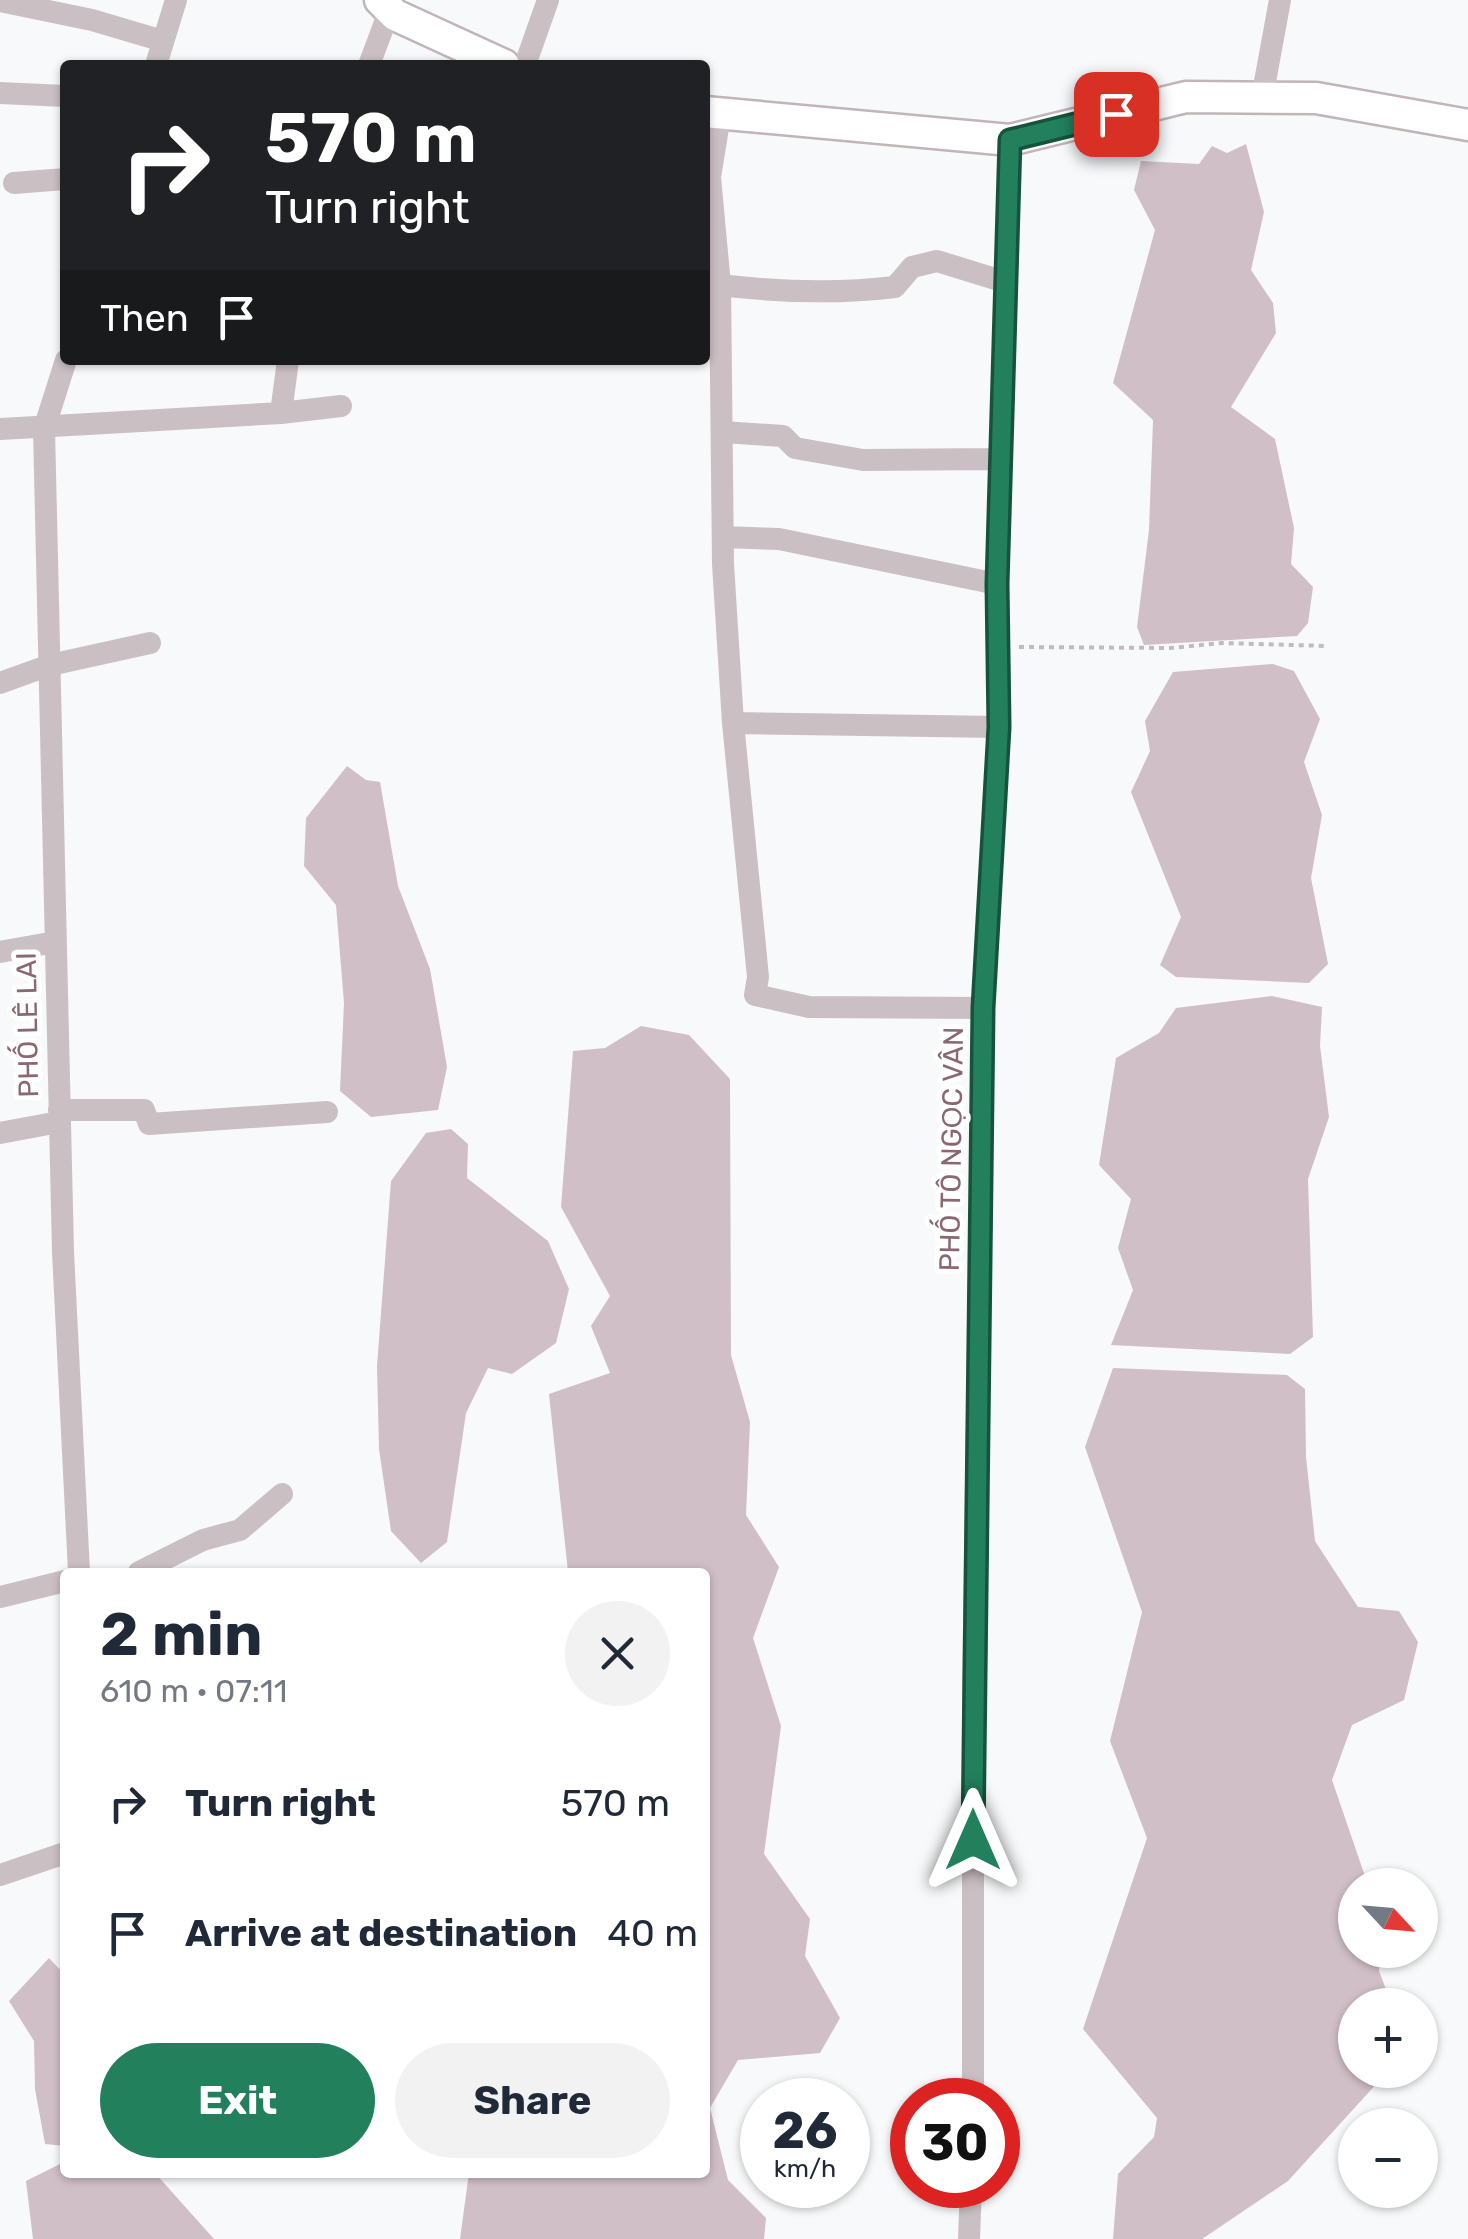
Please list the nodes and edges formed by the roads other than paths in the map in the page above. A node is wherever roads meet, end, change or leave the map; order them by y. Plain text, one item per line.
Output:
1 (176, 0) edge
2 (548, 0) edge
3 (1280, 0) edge
4 (0, 1) edge
5 (385, 5) edge
6 (164, 41) junction
7 (158, 60) edge
8 (370, 60) edge
9 (488, 60) edge
10 (528, 60) edge
11 (0, 93) edge
12 (60, 96) edge
13 (1262, 98) junction
14 (713, 114) edge
15 (1468, 125) edge
16 (1010, 140) junction
17 (60, 178) edge
18 (14, 183) dead end
19 (1005, 282) junction
20 (720, 285) junction
21 (64, 365) edge
22 (287, 365) edge
23 (341, 406) dead end
24 (281, 413) junction
25 (0, 429) edge
26 (44, 429) junction
27 (722, 432) junction
28 (1000, 459) junction
29 (723, 537) junction
30 (997, 584) junction
31 (150, 643) dead end
32 (50, 665) junction
33 (0, 683) edge
34 (734, 723) junction
35 (999, 727) junction
36 (56, 942) junction
37 (0, 952) edge
38 (983, 1008) junction
39 (327, 1112) dead end
40 (60, 1116) junction
41 (0, 1133) edge
42 (282, 1494) dead end
43 (78, 1568) edge
44 (147, 1568) edge
45 (60, 1581) edge
46 (0, 1597) edge
47 (60, 1854) edge
48 (0, 1874) edge
49 (973, 2078) edge
50 (970, 2208) edge
51 (968, 2239) edge

1 - 6 street
2 - 10 street
3 - 13 street
4 - 6 street
5 - 8 street
5 - 9 street
6 - 7 street
11 - 12 street
13 - 15 street
13 - 16 street
14 - 16 street
14 - 20 street
16 - 19 street, PHỐ TÔ NGỌC VÂN
17 - 18 street
19 - 20 street
19 - 28 street, PHỐ TÔ NGỌC VÂN
20 - 27 street
21 - 26 street, PHỐ LÊ LAI
22 - 24 street
23 - 24 street
24 - 26 street
25 - 26 street
26 - 32 street, PHỐ LÊ LAI
27 - 28 street
27 - 29 street
28 - 30 street, PHỐ TÔ NGỌC VÂN
29 - 30 street
29 - 34 street
30 - 35 street, PHỐ TÔ NGỌC VÂN
31 - 32 street
32 - 33 street
32 - 36 street, PHỐ LÊ LAI
34 - 35 street
34 - 38 street
35 - 38 street, PHỐ TÔ NGỌC VÂN
36 - 37 street
36 - 40 street, PHỐ LÊ LAI
38 - 49 street, PHỐ TÔ NGỌC VÂN
39 - 40 street
40 - 41 street
40 - 43 street, PHỐ LÊ LAI
42 - 44 street
45 - 46 street
47 - 48 street
50 - 51 street

